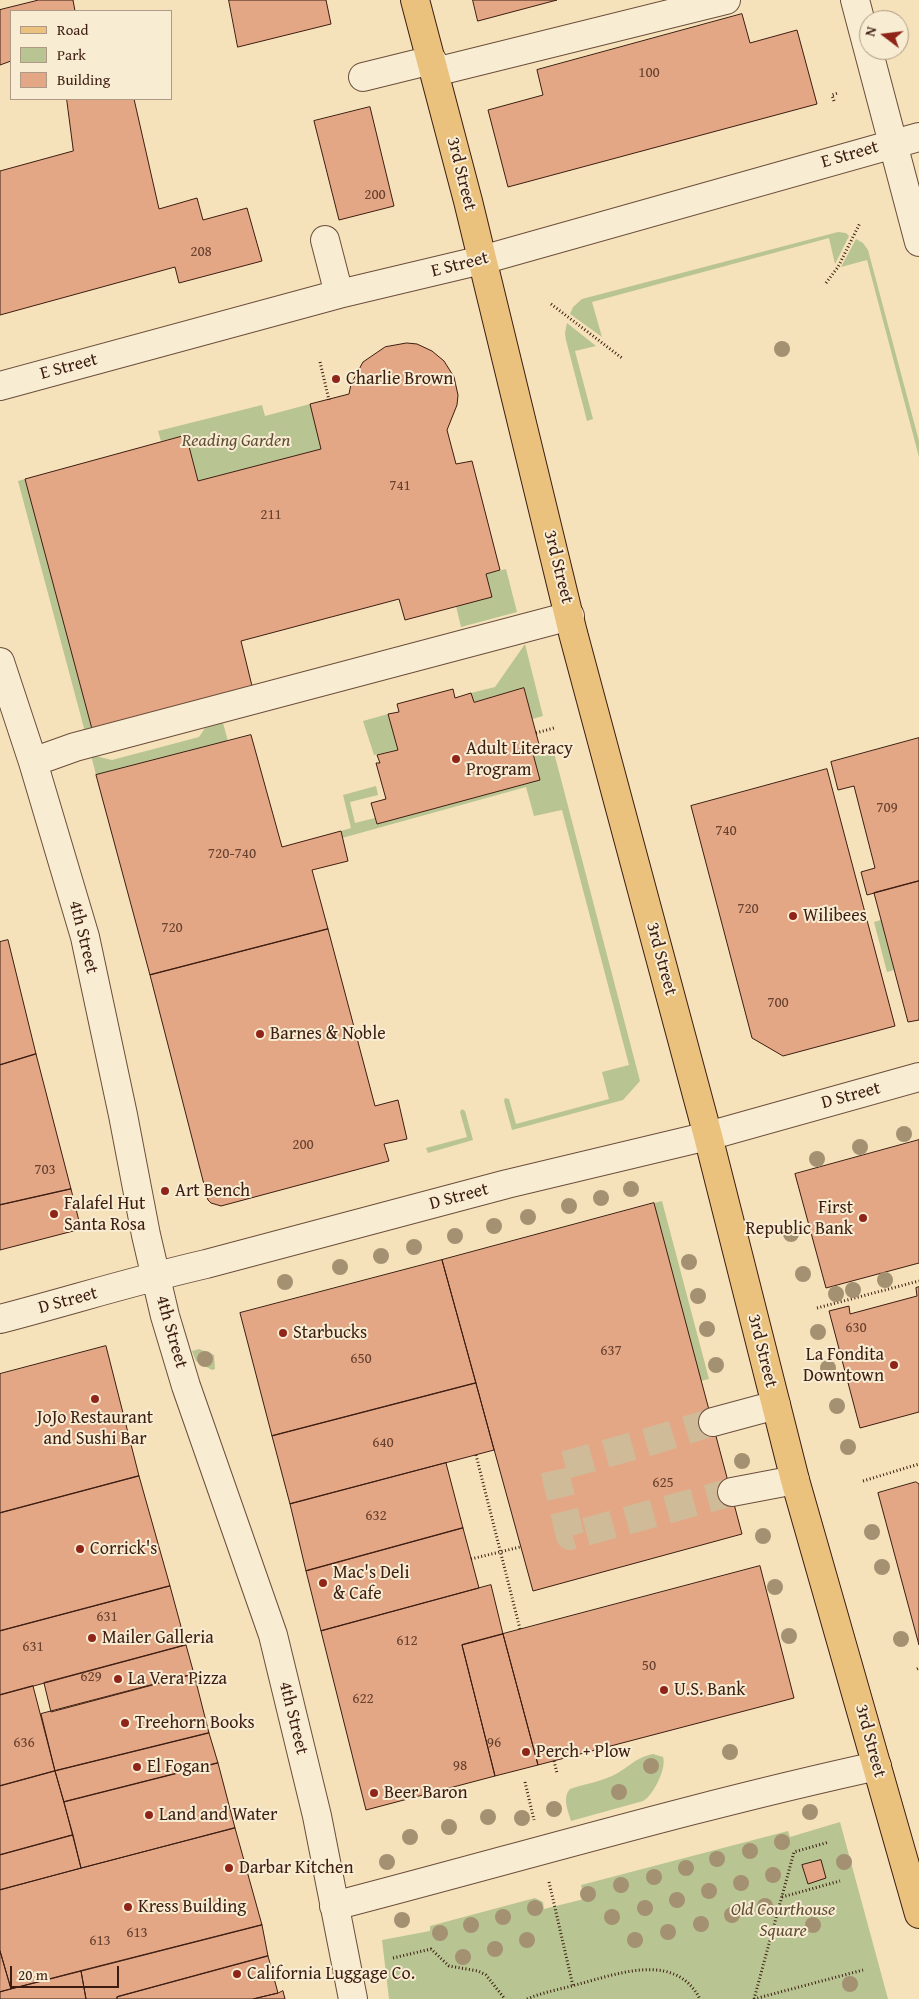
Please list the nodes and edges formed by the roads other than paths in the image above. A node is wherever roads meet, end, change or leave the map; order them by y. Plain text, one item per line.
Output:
1 (415, 0) edge
2 (726, 0) edge
3 (855, 0) edge
4 (433, 66) junction
5 (362, 77) dead end
6 (919, 137) edge
7 (892, 144) junction
8 (325, 240) dead end
9 (919, 242) edge
10 (482, 260) junction
11 (339, 294) junction
12 (0, 386) edge
13 (570, 616) junction
14 (0, 662) edge
15 (33, 762) junction
16 (919, 1077) edge
17 (708, 1136) junction
18 (156, 1275) junction
19 (0, 1319) edge
20 (776, 1405) junction
21 (713, 1422) tunnel mouth
22 (795, 1480) junction
23 (732, 1492) tunnel mouth
24 (877, 1766) junction
25 (334, 1906) junction
26 (919, 1914) edge
27 (353, 1999) edge

1 - 4 main road, 3rd Street
2 - 4 street
3 - 7 street
4 - 5 street
4 - 10 main road, 3rd Street
6 - 7 street, E Street
7 - 9 street
7 - 10 street, E Street
8 - 11 street
10 - 11 street, E Street
10 - 13 main road, 3rd Street
11 - 12 street, E Street
13 - 15 street
13 - 17 main road, 3rd Street
14 - 15 street, 4th Street
15 - 18 street, 4th Street
16 - 17 street, D Street
17 - 18 street, D Street
17 - 20 main road, 3rd Street
18 - 19 street, D Street
18 - 25 street, 4th Street
20 - 21 street
20 - 22 main road, 3rd Street
22 - 23 street
22 - 24 main road, 3rd Street
24 - 25 street
24 - 26 main road, 3rd Street
25 - 27 street, 4th Street

